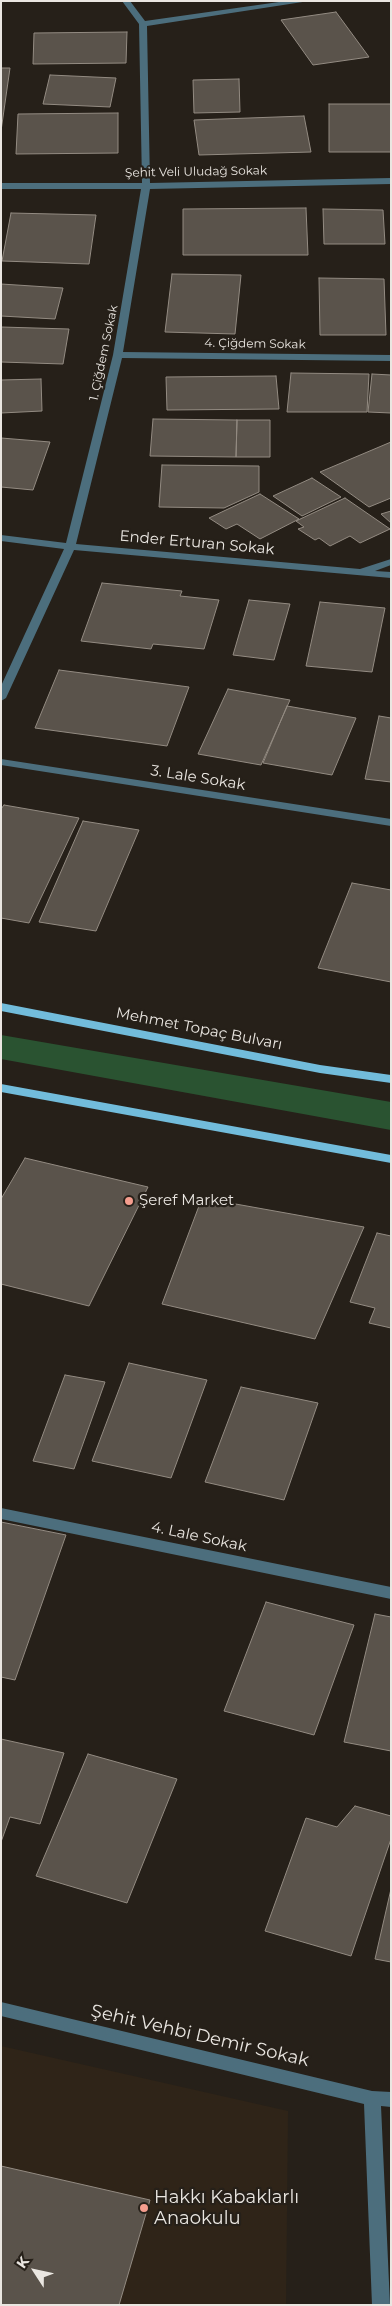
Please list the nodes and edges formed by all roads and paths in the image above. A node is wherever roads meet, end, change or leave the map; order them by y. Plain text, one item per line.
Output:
1 (126, 1) edge
2 (304, 1) edge
3 (143, 24) junction
4 (391, 181) edge
5 (1, 186) edge
6 (146, 186) junction
7 (118, 355) junction
8 (391, 358) edge
9 (1, 538) edge
10 (70, 547) junction
11 (391, 562) edge
12 (359, 573) junction
13 (391, 575) edge
14 (1, 698) edge
15 (1, 762) edge
16 (391, 824) edge
17 (1, 1007) edge
18 (391, 1079) edge
19 (1, 1088) edge
20 (391, 1159) edge
21 (1, 1513) edge
22 (391, 1593) edge
23 (1, 2009) edge
24 (372, 2098) junction
25 (391, 2100) edge
26 (381, 2305) edge

1 - 3 street
2 - 3 street
3 - 6 street, 1. Çiğdem Sokak
4 - 6 street, Şehit Veli Uludağ Sokak
5 - 6 street, Şehit Veli Uludağ Sokak
6 - 7 street, 1. Çiğdem Sokak
7 - 8 street, 4. Çiğdem Sokak
7 - 10 street, 1. Çiğdem Sokak
9 - 10 street, Ender Erturan Sokak
10 - 12 street, Ender Erturan Sokak
10 - 14 street, 1. Çiğdem Sokak
11 - 12 street
12 - 13 street, Ender Erturan Sokak
15 - 16 street, 3. Lale Sokak
17 - 18 main road, Mehmet Topaç Bulvarı
19 - 20 main road
21 - 22 street, 4. Lale Sokak
23 - 24 street, Şehit Vehbi Demir Sokak
24 - 25 street, Şehit Vehbi Demir Sokak
24 - 26 street

